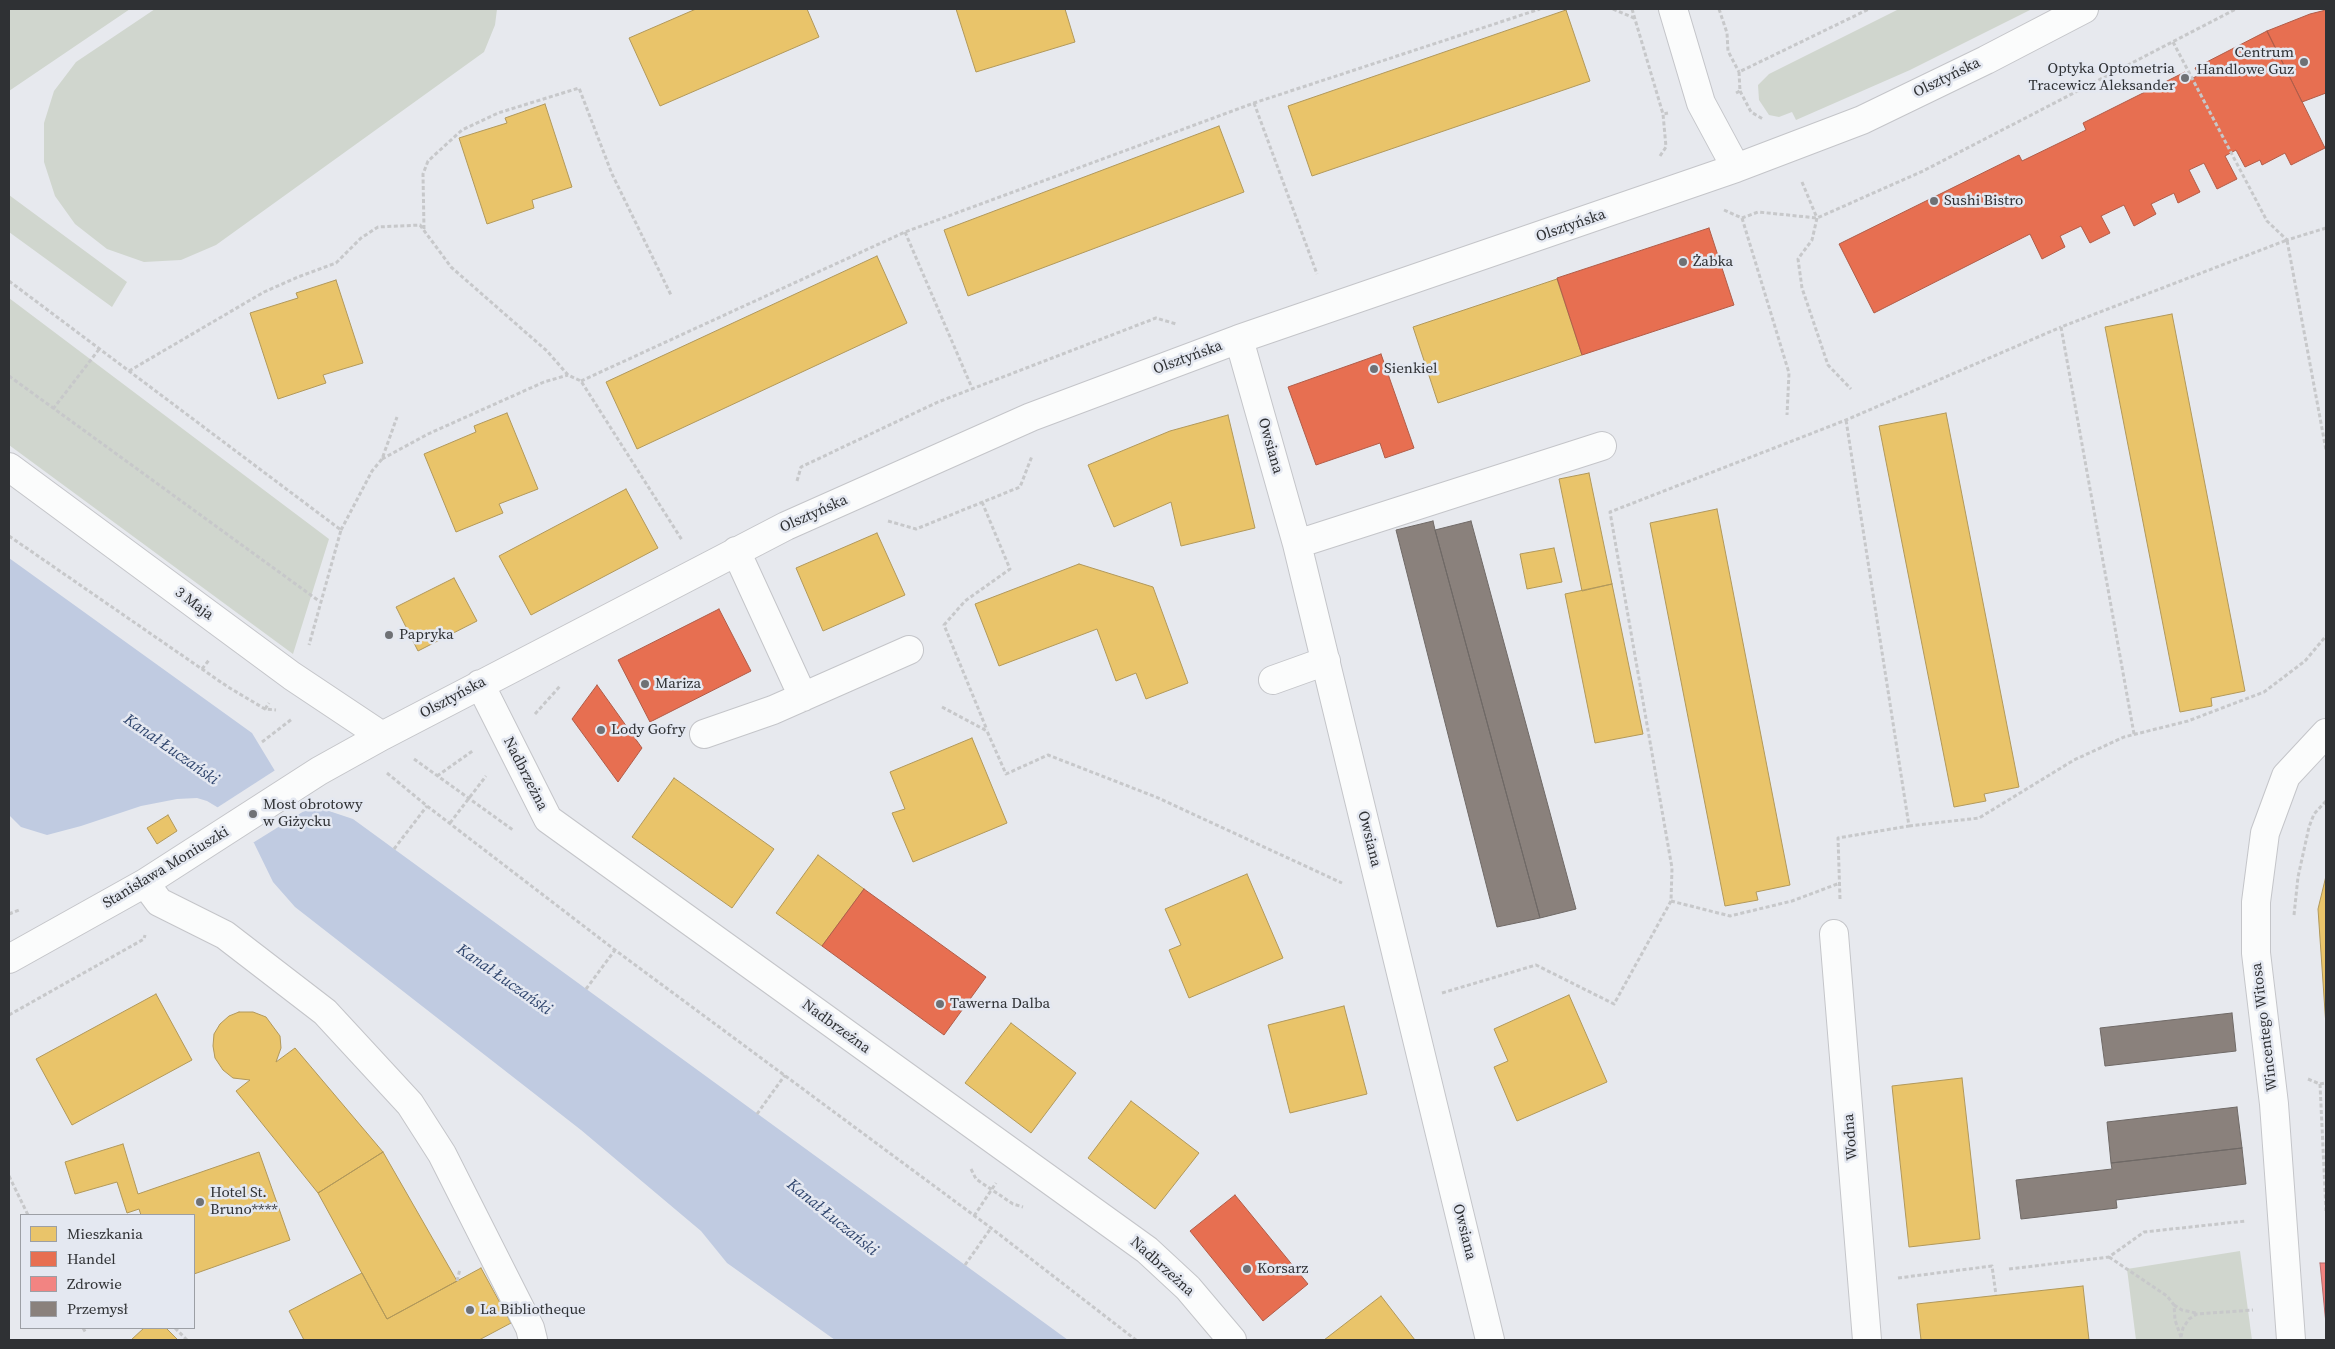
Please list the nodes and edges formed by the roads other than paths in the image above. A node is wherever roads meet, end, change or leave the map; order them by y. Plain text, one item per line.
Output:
1 (1673, 9) edge
2 (2084, 9) edge
3 (1736, 168) junction
4 (1239, 339) junction
5 (1602, 446) dead end
6 (9, 467) edge
7 (1298, 544) junction
8 (736, 551) junction
9 (909, 650) dead end
10 (1326, 661) junction
11 (1273, 680) dead end
12 (480, 684) junction
13 (803, 696) junction
14 (2326, 733) edge
15 (704, 734) dead end
16 (382, 736) junction
17 (319, 771) joint
18 (152, 892) junction
19 (1834, 934) dead end
20 (9, 959) edge
21 (533, 1340) edge
22 (1232, 1340) edge
23 (1490, 1340) edge
24 (1867, 1340) edge
25 (2291, 1340) edge

1 - 3 street
2 - 3 street, Olsztyńska
3 - 4 street, Olsztyńska
4 - 7 street, Owsiana
4 - 8 street, Olsztyńska
5 - 7 street
6 - 16 street, 3 Maja
7 - 10 street, Owsiana
8 - 12 street, Olsztyńska
8 - 13 street
9 - 13 street
10 - 11 street
10 - 23 street, Owsiana
12 - 16 street, Olsztyńska
12 - 22 street, Nadbrzeżna
13 - 15 street
14 - 25 street, Wincentego Witosa
16 - 17 street, Olsztyńska
17 - 18 street, Stanisława Moniuszki
18 - 20 street, Stanisława Moniuszki
18 - 21 street
19 - 24 street, Wodna

